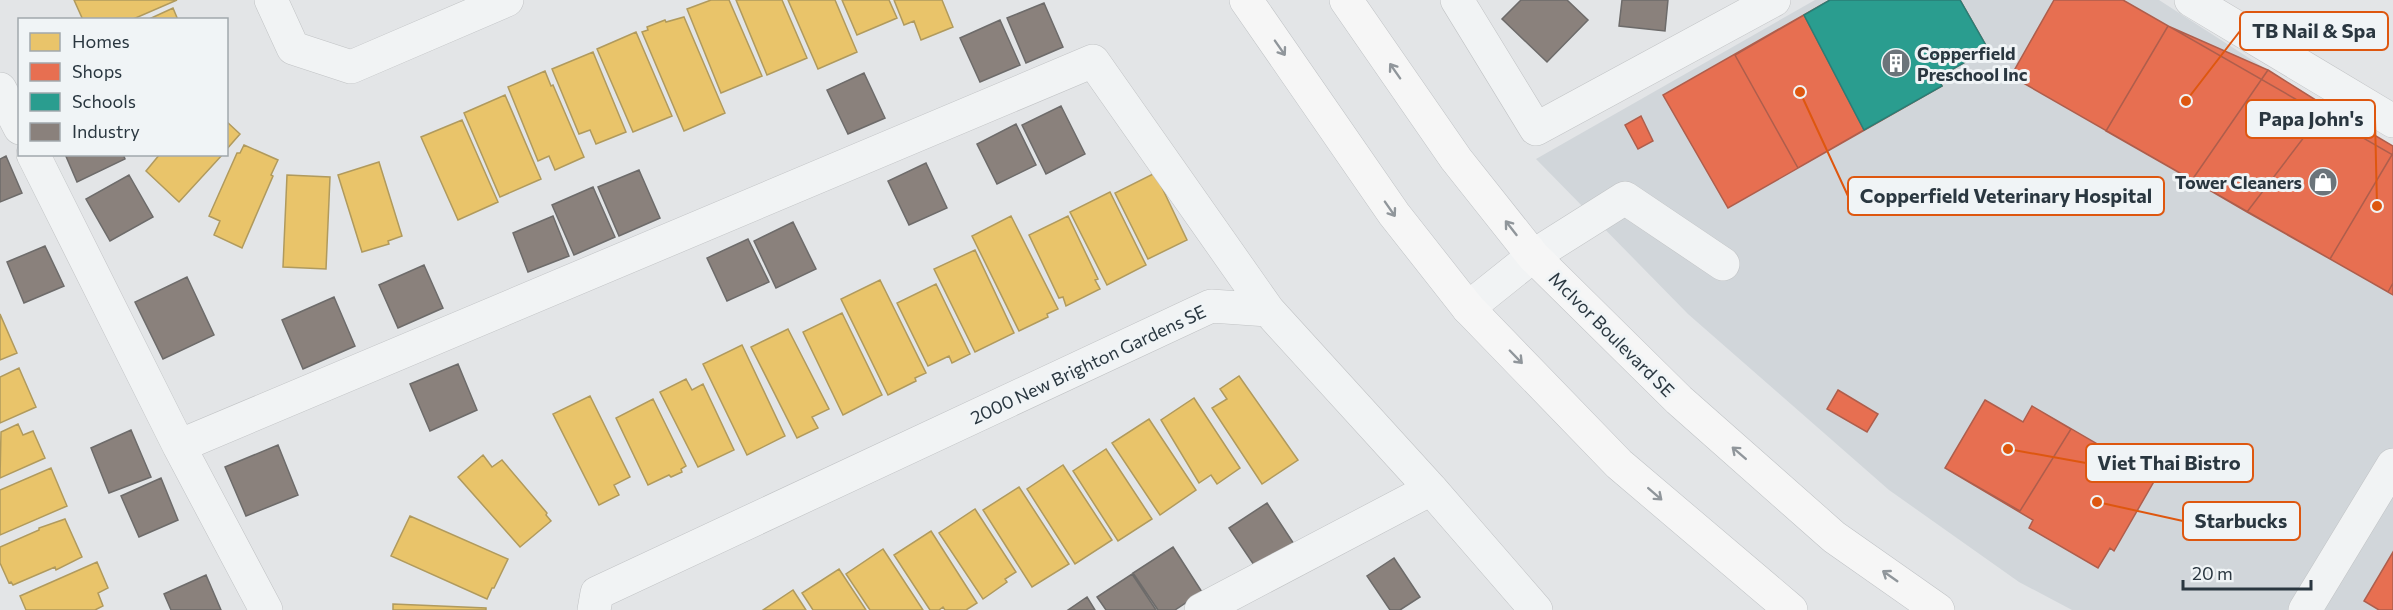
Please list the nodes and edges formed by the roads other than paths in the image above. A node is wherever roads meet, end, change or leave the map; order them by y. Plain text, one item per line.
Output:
1 (271, 0) edge
2 (507, 0) edge
3 (1246, 0) edge
4 (1346, 0) edge
5 (1457, 0) edge
6 (1774, 0) edge
7 (2191, 0) edge
8 (0, 89) edge
9 (2393, 121) edge
10 (18, 124) edge
11 (34, 156) edge
12 (1533, 256) junction
13 (1723, 264) dead end
14 (1468, 309) junction
15 (1268, 310) junction
16 (179, 446) junction
17 (2393, 465) edge
18 (1431, 489) junction
19 (266, 610) edge
20 (594, 610) edge
21 (1201, 610) edge
22 (1536, 610) edge
23 (1791, 610) edge
24 (1938, 610) edge
25 (2305, 610) edge

1 - 2 street
3 -> 14 main road
12 -> 4 main road, McIvor Boulevard SE
5 - 6 street
7 - 9 street
8 - 10 street
11 - 16 street
12 - 13 street
12 - 14 street
24 -> 12 main road, McIvor Boulevard SE
14 -> 23 main road
15 - 16 street
15 - 18 street
15 - 20 street, 2000 New Brighton Gardens SE
16 - 19 street
17 - 25 street
18 - 21 street
18 - 22 street

